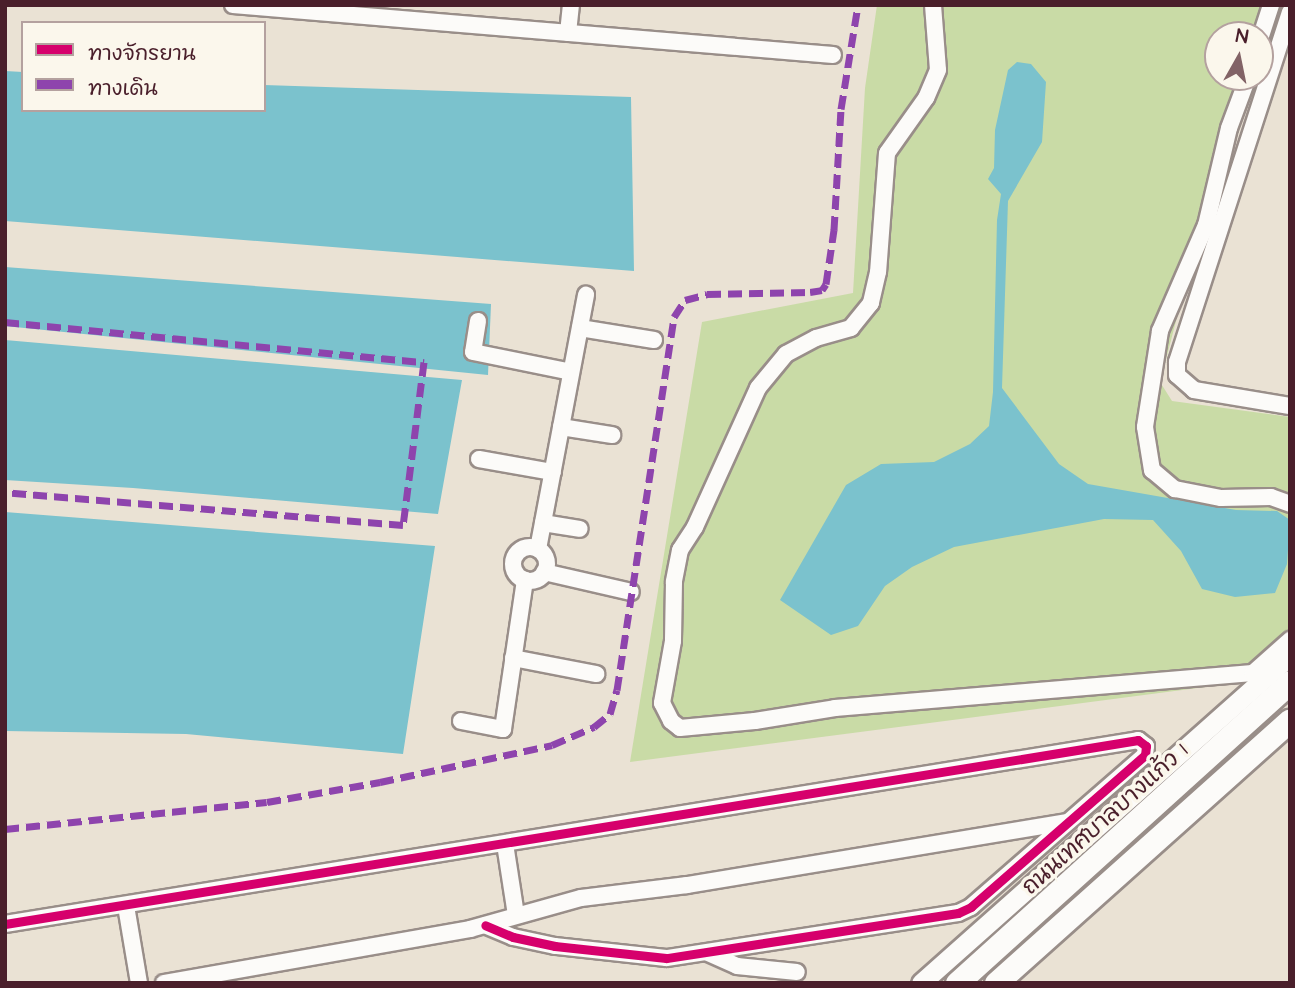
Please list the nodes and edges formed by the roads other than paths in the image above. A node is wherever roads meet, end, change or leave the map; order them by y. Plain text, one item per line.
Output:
1 (233, 5) edge
2 (571, 5) edge
3 (933, 5) edge
4 (328, 10) edge
5 (1290, 12) edge
6 (568, 33) junction
7 (833, 55) dead end
8 (1243, 91) edge
9 (586, 294) dead end
10 (478, 321) dead end
11 (580, 328) junction
12 (654, 340) dead end
13 (571, 372) junction
14 (1290, 406) edge
15 (561, 427) junction
16 (612, 435) dead end
17 (479, 459) dead end
18 (553, 472) junction
19 (1290, 504) edge
20 (543, 523) junction
21 (580, 529) dead end
22 (538, 549) junction
23 (544, 572) junction
24 (525, 580) junction
25 (631, 592) dead end
26 (1290, 640) edge
27 (1290, 655) edge
28 (513, 658) junction
29 (596, 674) dead end
30 (1290, 682) edge
31 (1290, 720) edge
32 (461, 721) dead end
33 (1066, 822) junction
34 (505, 844) junction
35 (126, 906) junction
36 (516, 915) junction
37 (5, 924) edge
38 (485, 925) junction
39 (708, 953) junction
40 (797, 972) dead end
41 (139, 983) edge
42 (164, 983) edge
43 (921, 983) edge
44 (957, 983) edge
45 (996, 983) edge

1 - 4 street
2 - 6 street
3 - 26 street
4 - 6 street
5 - 14 street
6 - 7 street
8 - 19 street
9 - 11 street
10 - 13 street
11 - 12 street
11 - 13 street
13 - 15 street
15 - 16 street
15 - 18 street
17 - 18 street
18 - 20 street
20 - 21 street
20 - 22 street
22 - 23 street
22 - 24 street
23 - 24 street
23 - 25 street
24 - 28 street
27 - 43 main road, ถนนเทศบาลบางแก้ว 1
28 - 29 street
28 - 32 street
30 - 44 highway
31 - 45 highway
33 - 34 street
33 - 36 street
33 - 39 street
34 - 35 street
34 - 36 street
35 - 37 street
35 - 41 street
36 - 38 street
38 - 39 street
38 - 42 street
39 - 40 street

